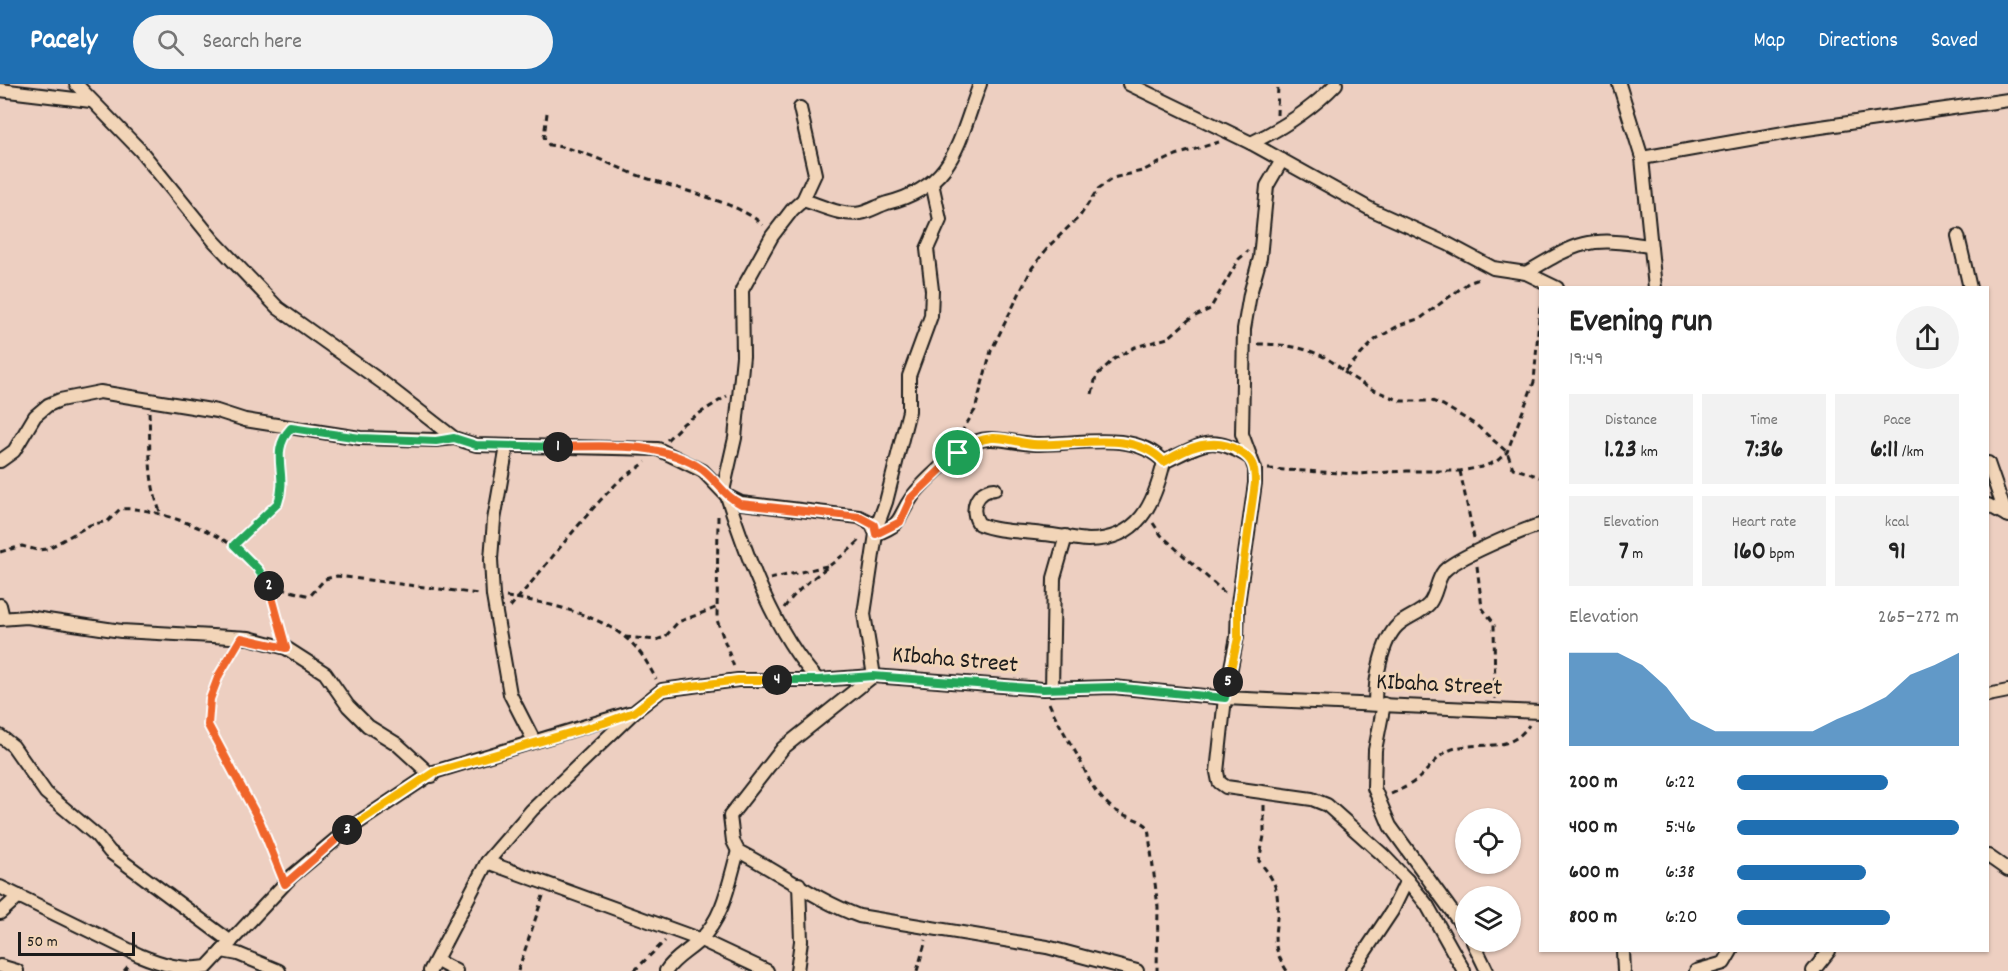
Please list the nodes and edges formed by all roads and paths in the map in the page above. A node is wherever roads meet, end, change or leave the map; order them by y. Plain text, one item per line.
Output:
1 (76, 84) edge
2 (980, 84) edge
3 (1129, 84) edge
4 (1278, 84) edge
5 (1336, 84) edge
6 (1619, 84) edge
7 (0, 90) edge
8 (2008, 100) edge
9 (91, 101) junction
10 (800, 108) dead end
11 (547, 112) dead end
12 (1275, 132) junction
13 (1236, 139) junction
14 (1251, 143) junction
15 (1642, 158) junction
16 (1282, 160) junction
17 (932, 183) junction
18 (803, 200) junction
19 (772, 236) junction
20 (1958, 236) dead end
21 (1262, 237) junction
22 (1649, 246) junction
23 (1505, 272) junction
24 (1526, 273) junction
25 (1553, 286) edge
26 (1655, 286) edge
27 (1970, 286) edge
28 (1539, 317) edge
29 (1244, 345) junction
30 (1344, 372) junction
31 (739, 385) junction
32 (1092, 394) dead end
33 (148, 401) junction
34 (291, 428) junction
35 (454, 438) junction
36 (507, 446) junction
37 (658, 450) junction
38 (1507, 452) junction
39 (958, 453) junction
40 (1250, 457) junction
41 (0, 461) edge
42 (1164, 462) junction
43 (1989, 467) edge
44 (1255, 469) junction
45 (1460, 471) junction
46 (1539, 477) edge
47 (994, 489) dead end
48 (724, 492) junction
49 (1989, 507) edge
50 (1146, 512) junction
51 (161, 514) junction
52 (2007, 516) edge
53 (1539, 525) edge
54 (874, 529) junction
55 (1066, 536) junction
56 (234, 545) junction
57 (0, 552) edge
58 (1476, 552) junction
59 (832, 564) junction
60 (264, 577) junction
61 (760, 583) junction
62 (493, 596) junction
63 (519, 598) junction
64 (1238, 604) junction
65 (0, 605) edge
66 (718, 607) junction
67 (777, 617) junction
68 (2, 619) edge
69 (625, 637) junction
70 (241, 638) junction
71 (286, 648) junction
72 (873, 673) junction
73 (738, 680) junction
74 (818, 680) junction
75 (1048, 689) junction
76 (662, 690) junction
77 (2008, 691) edge
78 (1989, 695) edge
79 (1225, 698) junction
80 (1380, 704) junction
81 (1495, 710) junction
82 (634, 712) junction
83 (1538, 712) edge
84 (0, 736) edge
85 (534, 741) junction
86 (432, 776) junction
87 (1264, 793) junction
88 (1379, 800) junction
89 (738, 851) junction
90 (1989, 857) edge
91 (488, 862) junction
92 (2008, 870) edge
93 (1407, 880) junction
94 (285, 884) junction
95 (799, 884) junction
96 (546, 885) junction
97 (0, 887) edge
98 (19, 896) junction
99 (0, 913) edge
100 (1455, 915) edge
101 (930, 927) junction
102 (674, 931) junction
103 (701, 940) junction
104 (226, 947) junction
105 (1478, 952) edge
106 (1623, 952) edge
107 (1730, 952) edge
108 (1828, 952) edge
109 (0, 966) edge
110 (434, 966) edge
111 (17, 971) edge
112 (279, 971) edge
113 (456, 971) edge
114 (518, 971) edge
115 (634, 971) edge
116 (666, 971) edge
117 (767, 971) edge
118 (797, 971) edge
119 (917, 971) edge
120 (1137, 971) edge
121 (1157, 971) edge
122 (1287, 971) edge
123 (1352, 971) edge
124 (1464, 971) edge
125 (1487, 971) edge
126 (1624, 971) edge
127 (1696, 971) edge
128 (1812, 971) edge

1 - 9 street
2 - 17 street
3 - 13 street
4 - 12 path
5 - 12 street
6 - 15 street
7 - 9 street
8 - 15 street
9 - 35 street
10 - 18 street
11 - 19 path
12 - 14 street
13 - 14 street
13 - 39 path
14 - 16 street
15 - 22 street
16 - 21 street
16 - 23 street
17 - 18 street
17 - 54 street
18 - 19 street
19 - 31 street
20 - 27 street
21 - 29 street
21 - 32 path
22 - 24 street
22 - 26 street
23 - 24 street
23 - 30 path
24 - 25 street
28 - 38 path
29 - 30 path
29 - 40 street
30 - 38 path
31 - 37 path
31 - 48 street
33 - 34 street
33 - 41 street
33 - 51 path
34 - 35 street
34 - 56 path
35 - 36 street
36 - 37 street
36 - 62 street
37 - 48 street
37 - 63 path
38 - 45 path
38 - 46 path
39 - 42 street
39 - 54 street
40 - 42 street
40 - 44 street
42 - 50 street
43 - 52 street
44 - 45 path
44 - 64 street
45 - 58 path
47 - 55 street
48 - 54 street
48 - 61 street
48 - 66 path
49 - 52 street
50 - 55 street
50 - 64 path
51 - 56 path
51 - 57 path
53 - 58 street
54 - 59 path
54 - 72 street
55 - 75 street
56 - 60 path
58 - 80 street
58 - 81 path
59 - 61 path
59 - 67 path
60 - 62 path
60 - 71 path
61 - 67 street
62 - 63 path
62 - 85 street
63 - 69 path
64 - 79 street
65 - 68 street
66 - 69 path
66 - 73 path
67 - 74 street
68 - 70 street
69 - 76 path
70 - 71 street
70 - 94 path
71 - 86 street
72 - 74 street, KIbaha Street
72 - 75 street, KIbaha Street
72 - 89 street
73 - 74 street, KIbaha Street
73 - 76 street, KIbaha Street
75 - 79 street, KIbaha Street
75 - 121 path
76 - 82 street
77 - 78 street
79 - 80 street, KIbaha Street
79 - 87 street
80 - 81 street, KIbaha Street
80 - 88 street
81 - 83 street, KIbaha Street
82 - 85 street
82 - 91 street
83 - 88 path
84 - 104 street
85 - 86 street
86 - 94 street
87 - 93 street
87 - 122 path
88 - 100 street
89 - 95 street
89 - 103 street
90 - 92 street
91 - 96 street
91 - 110 street
93 - 123 street
93 - 124 street
94 - 104 street
95 - 101 street
95 - 118 street
96 - 102 street
96 - 114 path
97 - 98 street
98 - 99 street
98 - 104 street
101 - 119 path
101 - 120 street
102 - 103 street
102 - 115 path
103 - 116 street
103 - 117 street
104 - 112 street
105 - 125 street
106 - 126 street
107 - 127 street
108 - 128 street
109 - 111 street
110 - 113 street

